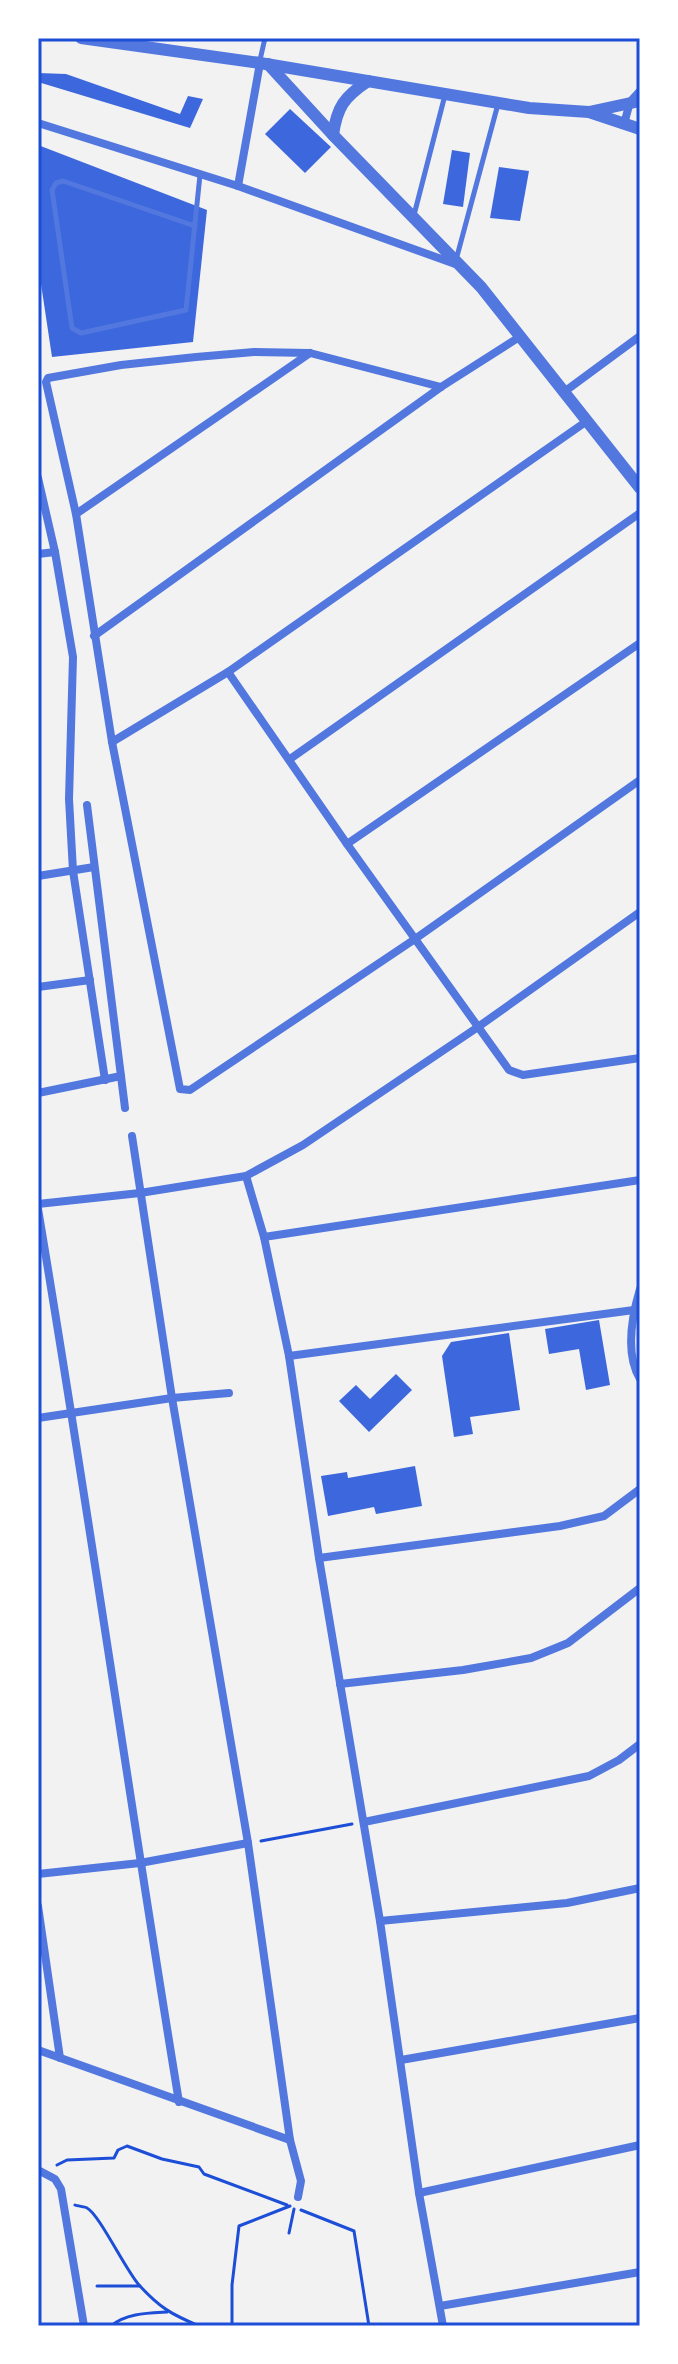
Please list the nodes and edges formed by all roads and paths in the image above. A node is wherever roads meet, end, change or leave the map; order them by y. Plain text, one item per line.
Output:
1 (81, 38) edge
2 (265, 38) edge
3 (264, 63) junction
4 (368, 81) junction
5 (640, 91) edge
6 (445, 94) junction
7 (635, 102) edge
8 (498, 103) junction
9 (589, 112) junction
10 (38, 123) edge
11 (624, 124) junction
12 (640, 129) edge
13 (333, 135) junction
14 (200, 175) junction
15 (238, 186) junction
16 (414, 215) junction
17 (195, 226) junction
18 (460, 264) junction
19 (521, 336) junction
20 (640, 336) edge
21 (310, 353) junction
22 (441, 387) junction
23 (564, 392) junction
24 (587, 421) junction
25 (38, 478) edge
26 (640, 488) edge
27 (640, 513) edge
28 (76, 514) junction
29 (55, 552) junction
30 (38, 554) edge
31 (94, 636) junction
32 (640, 643) edge
33 (228, 672) junction
34 (112, 742) junction
35 (290, 759) junction
36 (640, 780) edge
37 (87, 805) dead end
38 (347, 844) junction
39 (94, 867) junction
40 (73, 871) junction
41 (38, 876) edge
42 (640, 912) edge
43 (415, 939) junction
44 (90, 980) junction
45 (38, 987) edge
46 (478, 1027) junction
47 (640, 1058) edge
48 (121, 1076) junction
49 (105, 1080) junction
50 (38, 1093) edge
51 (125, 1108) dead end
52 (132, 1136) dead end
53 (246, 1176) junction
54 (640, 1180) edge
55 (140, 1193) junction
56 (38, 1206) edge
57 (264, 1237) junction
58 (640, 1289) edge
59 (634, 1310) junction
60 (289, 1356) junction
61 (640, 1379) edge
62 (229, 1393) dead end
63 (172, 1398) junction
64 (72, 1412) junction
65 (38, 1418) edge
66 (640, 1489) edge
67 (319, 1558) junction
68 (640, 1588) edge
69 (340, 1684) junction
70 (640, 1744) edge
71 (364, 1822) junction
72 (248, 1843) junction
73 (140, 1863) junction
74 (38, 1874) edge
75 (640, 1888) edge
76 (38, 1906) edge
77 (380, 1921) junction
78 (640, 2018) edge
79 (38, 2050) edge
80 (60, 2058) junction
81 (401, 2060) junction
82 (179, 2102) junction
83 (290, 2140) junction
84 (640, 2145) edge
85 (41, 2171) edge
86 (419, 2193) junction
87 (298, 2197) dead end
88 (63, 2204) junction
89 (292, 2207) junction
90 (289, 2233) dead end
91 (640, 2272) edge
92 (97, 2286) dead end
93 (140, 2286) junction
94 (440, 2306) junction
95 (167, 2312) junction
96 (84, 2326) edge
97 (111, 2326) edge
98 (199, 2326) edge
99 (232, 2326) edge
100 (369, 2326) edge
101 (443, 2326) edge

1 - 3 street
2 - 3 lane
3 - 4 street
3 - 13 street
3 - 15 street
4 - 6 street
4 - 13 street
5 - 7 street
6 - 8 street
6 - 16 lane
7 - 9 street
7 - 11 street
8 - 9 street
8 - 18 lane
9 - 11 street
10 - 14 street
11 - 12 street
13 - 16 street
14 - 15 street
14 - 17 lane
15 - 18 street
16 - 18 street
17 - 17 lane
18 - 19 street
19 - 22 street
19 - 23 street
20 - 23 street
21 - 22 street
21 - 28 street
21 - 28 street
22 - 31 street
23 - 24 street
24 - 26 street
24 - 33 street
25 - 29 street
27 - 35 street
28 - 31 street
29 - 30 street
29 - 40 street
31 - 34 street
32 - 38 street
33 - 34 street
33 - 35 street
34 - 43 street
35 - 38 street
36 - 43 street
37 - 39 street
38 - 43 street
39 - 40 street
39 - 48 street
40 - 41 street
40 - 44 street
42 - 46 street
43 - 46 street
44 - 45 street
44 - 49 street
46 - 47 street
46 - 53 street
48 - 49 street
48 - 51 street
49 - 50 street
52 - 55 street
53 - 55 street
53 - 57 street
54 - 57 street
55 - 56 street
55 - 63 street
56 - 64 street
57 - 60 street
58 - 59 street
59 - 60 street
59 - 61 street
60 - 67 street
62 - 63 street
63 - 64 street
63 - 72 street
64 - 65 street
64 - 73 street
66 - 67 street
67 - 69 street
68 - 69 street
69 - 71 street
70 - 71 street
71 - 72 path
71 - 77 street
72 - 73 street
72 - 83 street
73 - 74 street
73 - 82 street
75 - 77 street
76 - 80 street
77 - 81 street
78 - 81 street
79 - 80 street
80 - 82 street
81 - 86 street
82 - 83 street
83 - 87 street
84 - 86 street
85 - 88 street
85 - 89 path
86 - 94 street
88 - 93 path
88 - 96 street
89 - 90 path
89 - 99 path
89 - 100 path
91 - 94 street
92 - 93 path
93 - 95 path
94 - 101 street
95 - 97 path
95 - 98 path

